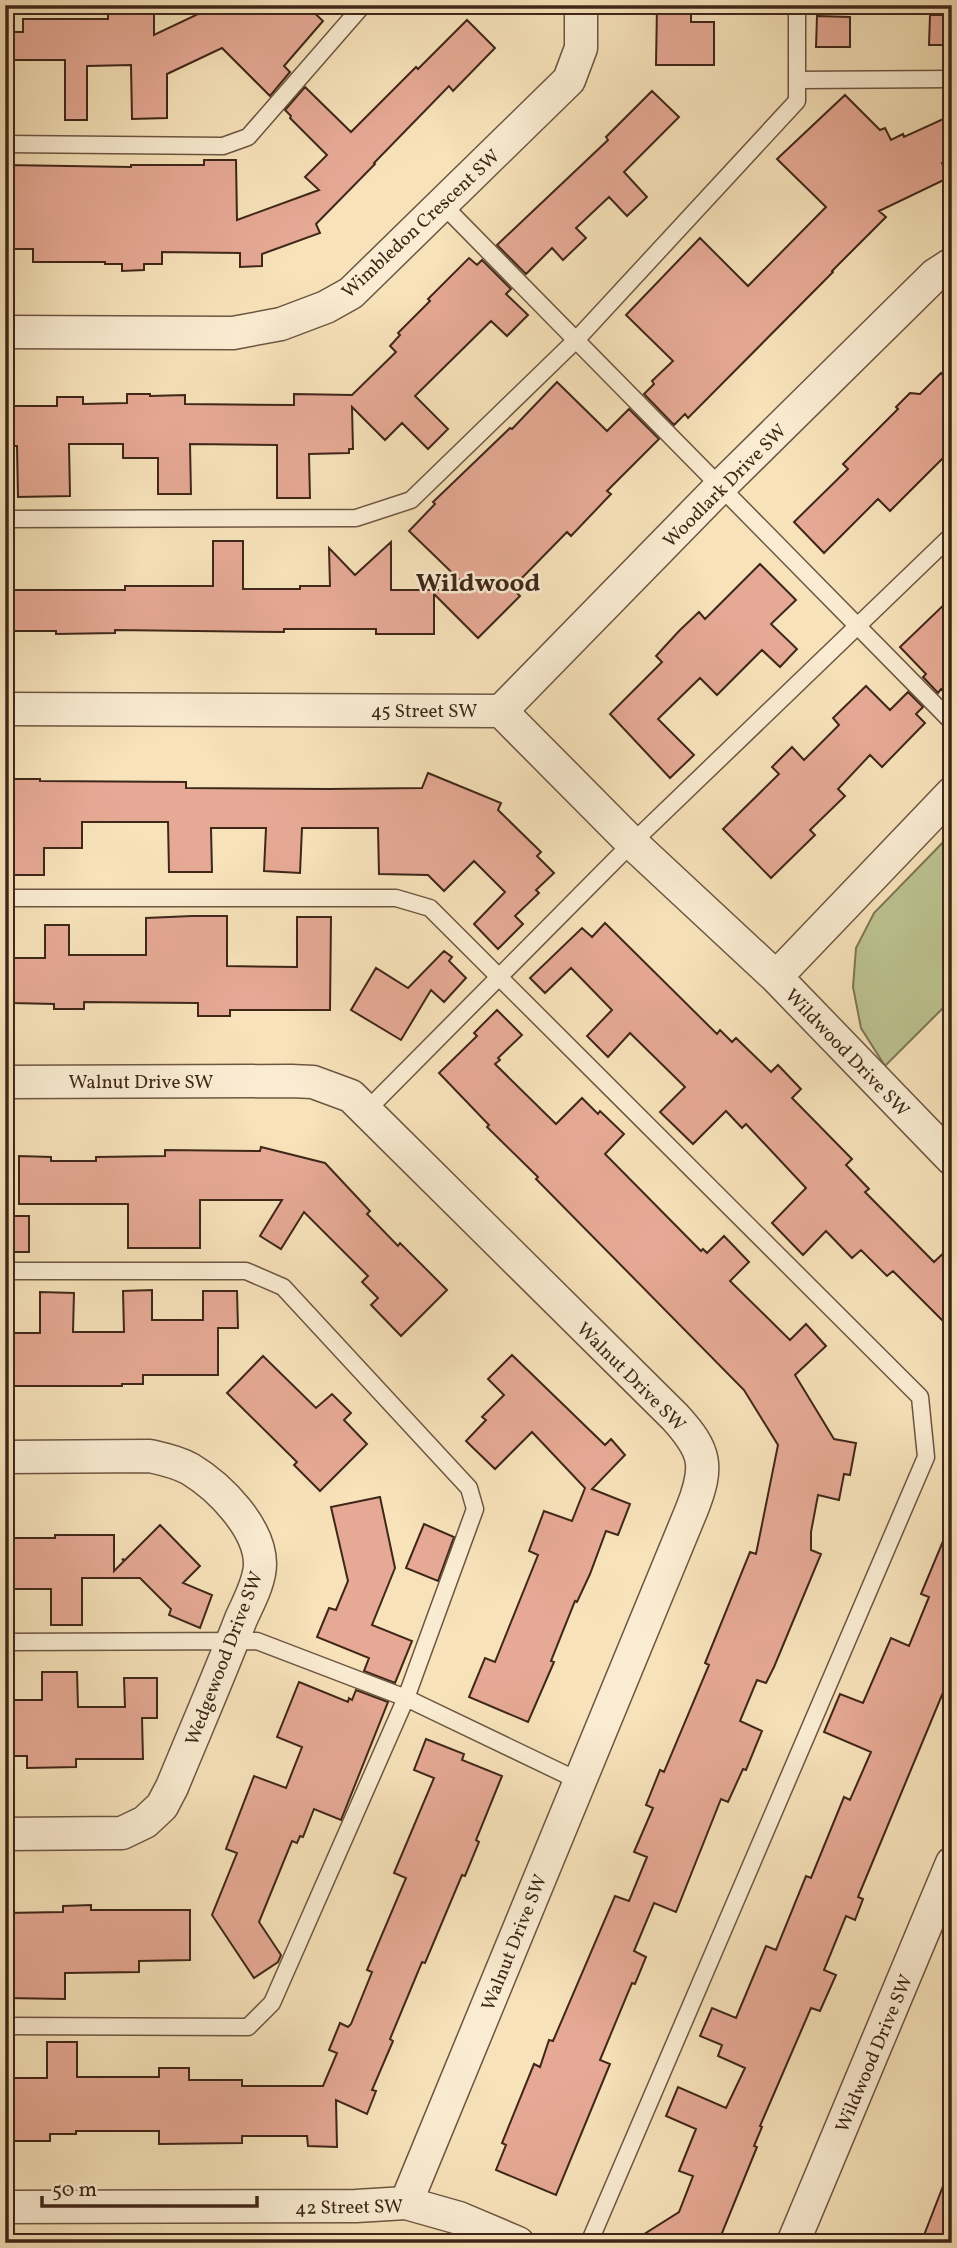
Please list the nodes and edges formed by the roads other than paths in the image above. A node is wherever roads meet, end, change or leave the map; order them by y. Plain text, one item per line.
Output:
1 (363, 5) edge
2 (581, 5) edge
3 (797, 5) edge
4 (952, 79) edge
5 (797, 80) junction
6 (5, 144) edge
7 (442, 204) junction
8 (952, 264) edge
9 (5, 332) edge
10 (576, 339) junction
11 (720, 487) junction
12 (5, 519) edge
13 (952, 535) edge
14 (857, 626) junction
15 (5, 709) edge
16 (501, 710) junction
17 (952, 722) edge
18 (952, 793) edge
19 (632, 842) junction
20 (5, 898) edge
21 (500, 976) junction
22 (776, 978) junction
23 (5, 1082) edge
24 (366, 1111) junction
25 (952, 1159) edge
26 (5, 1271) edge
27 (5, 1457) edge
28 (233, 1640) junction
29 (5, 1642) edge
30 (405, 1699) junction
31 (579, 1781) junction
32 (5, 1835) edge
33 (952, 1863) edge
34 (5, 2026) edge
35 (405, 2203) junction
36 (5, 2207) edge
37 (518, 2243) edge
38 (589, 2243) edge
39 (793, 2243) edge

1 - 6 lane
2 - 7 street, Wimbledon Crescent SW
3 - 5 lane
4 - 5 lane
5 - 10 lane
7 - 9 street, Wimbledon Crescent SW
7 - 10 lane
8 - 11 street, Woodlark Drive SW
10 - 11 lane
10 - 12 lane
11 - 14 lane
11 - 16 street, Woodlark Drive SW
13 - 14 lane
14 - 17 lane
14 - 19 lane
15 - 16 street, 45 Street SW
16 - 19 street, 45 Street SW
18 - 22 street, Wildwood Drive SW
19 - 21 lane
19 - 22 street, 45 Street SW
20 - 21 lane
21 - 24 lane
21 - 38 lane
22 - 25 street, Wildwood Drive SW
23 - 24 street, Walnut Drive SW
24 - 31 street, Walnut Drive SW
26 - 30 lane
27 - 28 street, Wedgewood Drive SW
28 - 29 lane
28 - 30 lane
28 - 32 street, Wedgewood Drive SW
30 - 31 lane
30 - 34 lane
31 - 35 street, Walnut Drive SW
33 - 39 street, Wildwood Drive SW
35 - 36 street, 42 Street SW
35 - 37 street, 42 Street SW

